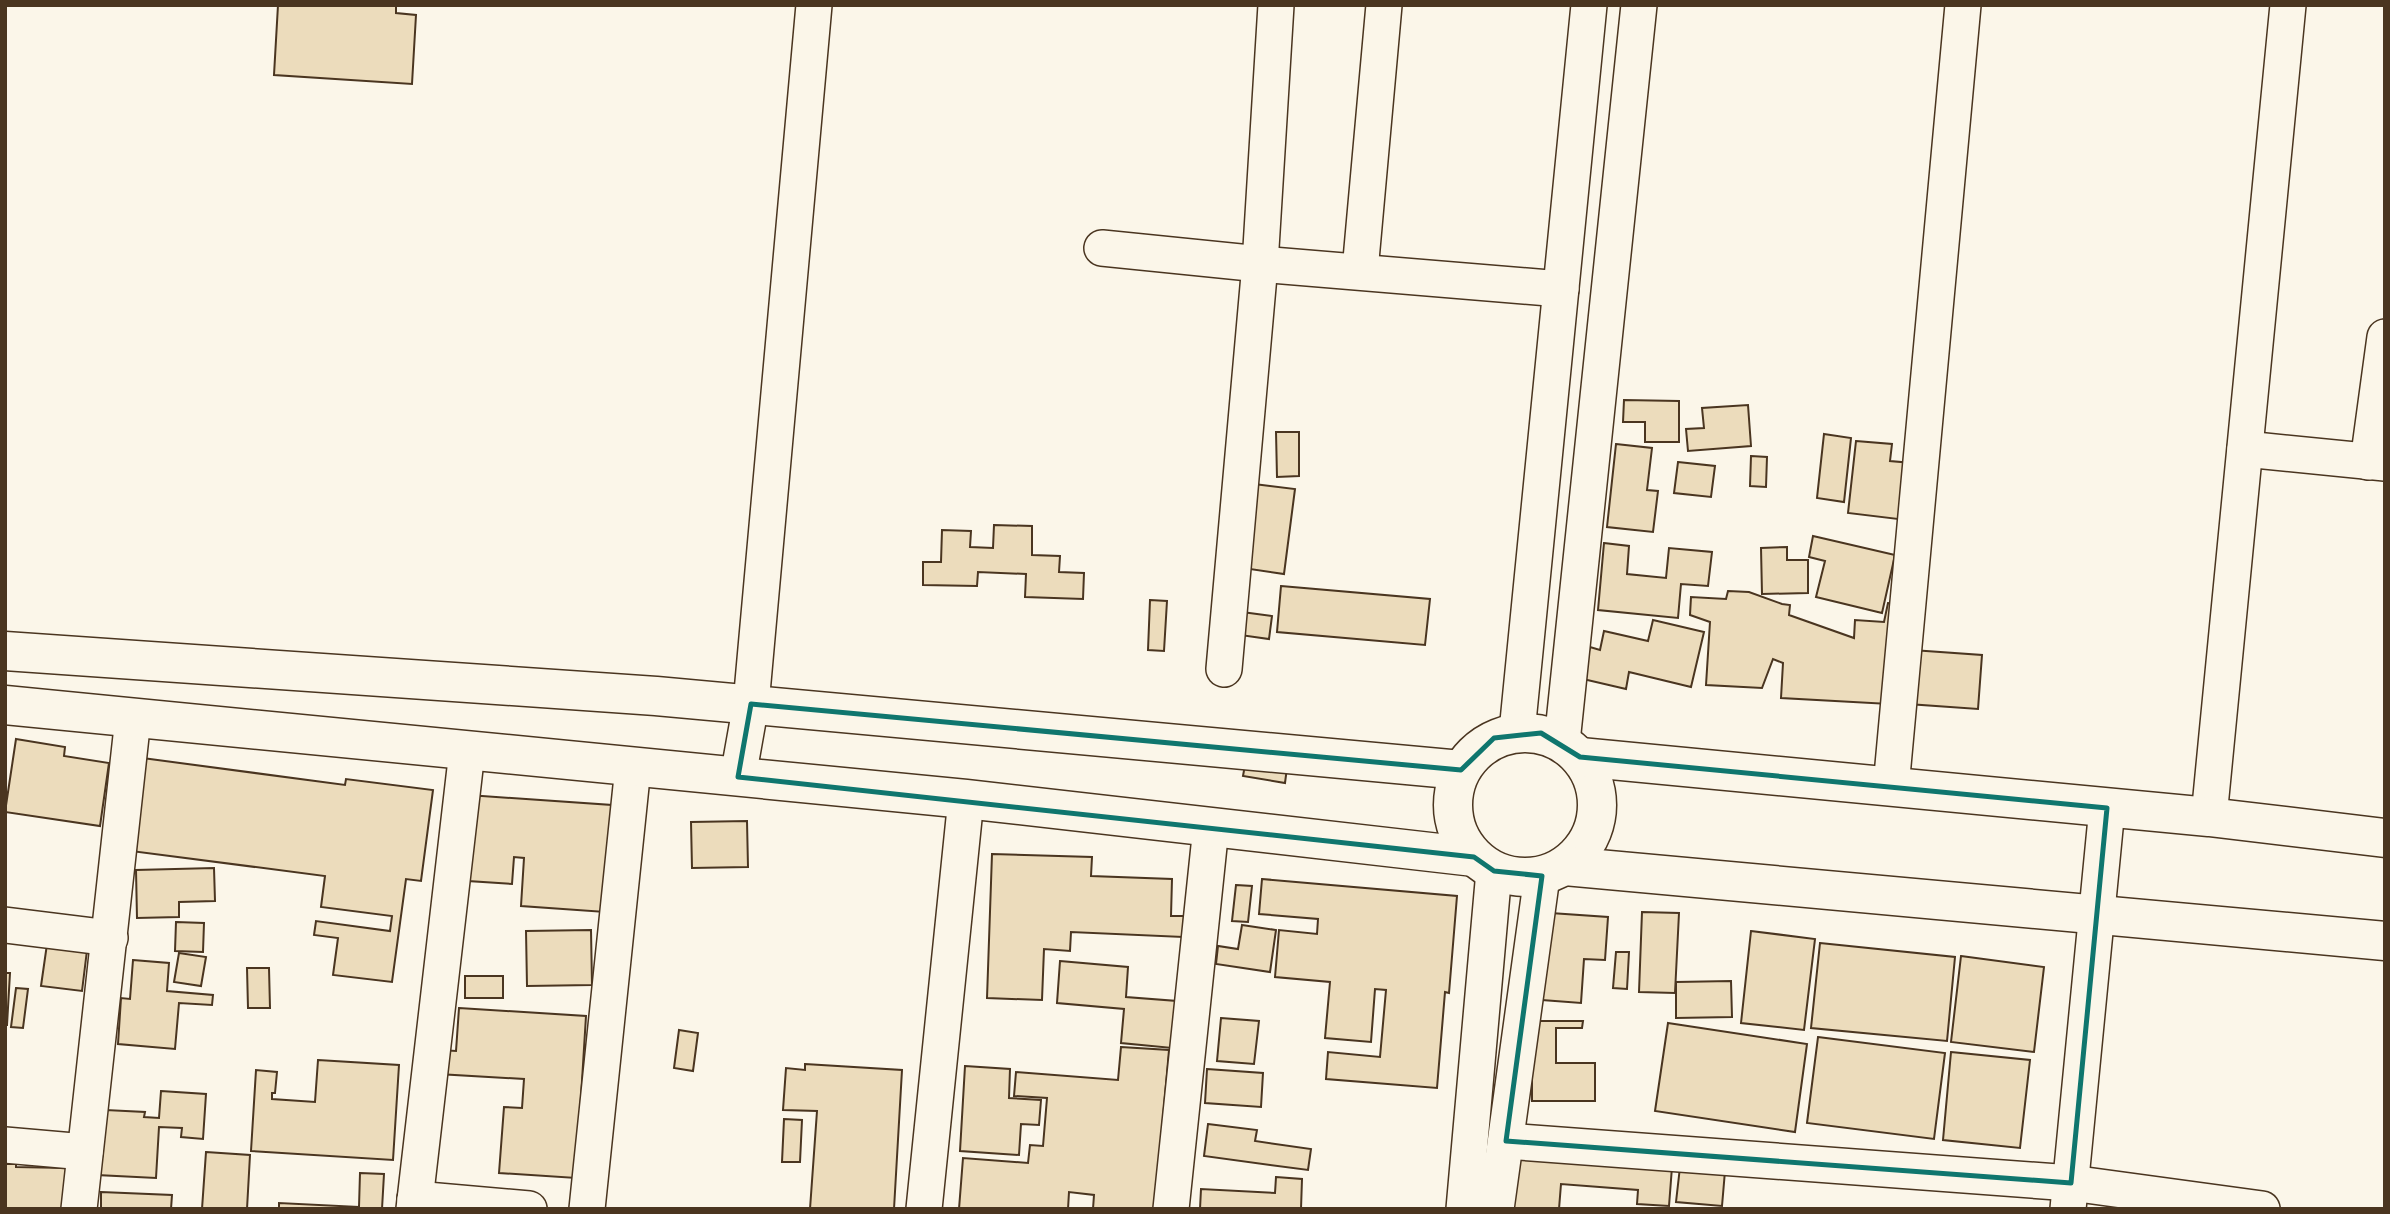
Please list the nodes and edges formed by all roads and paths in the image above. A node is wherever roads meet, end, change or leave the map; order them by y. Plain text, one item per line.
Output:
1 (814, 5) edge
2 (1276, 5) edge
3 (1384, 5) edge
4 (1589, 5) edge
5 (1639, 5) edge
6 (1963, 5) edge
7 (2288, 5) edge
8 (1101, 247) dead end
9 (1260, 264) junction
10 (1360, 271) junction
11 (1561, 289) junction
12 (2385, 337) edge
13 (2245, 449) junction
14 (2376, 463) edge
15 (5, 651) edge
16 (1224, 669) dead end
17 (751, 704) junction
18 (5, 705) edge
19 (133, 718) junction
20 (1517, 732) junction
21 (1571, 749) junction
22 (467, 751) junction
23 (632, 767) junction
24 (1461, 770) junction
25 (738, 777) junction
26 (1891, 787) junction
27 (966, 799) junction
28 (2107, 808) junction
29 (2208, 817) junction
30 (1211, 827) junction
31 (2385, 838) edge
32 (1484, 864) junction
33 (1554, 871) junction
34 (2098, 914) junction
35 (5, 925) edge
36 (110, 938) junction
37 (2385, 941) edge
38 (1506, 1141) junction
39 (5, 1144) edge
40 (85, 1152) junction
41 (2069, 1196) edge
42 (414, 1204) edge
43 (79, 1209) edge
44 (529, 1209) edge
45 (587, 1209) edge
46 (924, 1209) edge
47 (1171, 1209) edge
48 (1464, 1209) edge
49 (1496, 1209) edge
50 (2262, 1209) edge

1 - 17 street
2 - 9 street
3 - 10 street
4 - 11 street
5 - 21 street
6 - 26 street
7 - 13 street
8 - 9 street
9 - 10 street
9 - 16 street
10 - 11 street
11 - 20 street
12 - 14 street
13 - 14 street
13 - 29 street
15 - 17 main road
17 - 24 main road
17 - 25 street
18 - 19 main road
19 - 22 main road
19 - 36 street
20 - 21 main road
20 - 24 main road
21 - 26 main road
21 - 33 main road
22 - 23 main road
22 - 42 street
23 - 25 main road
23 - 45 street
24 - 32 main road
25 - 27 main road
26 - 28 main road
27 - 30 main road
27 - 46 street
28 - 29 main road
28 - 34 street
29 - 31 main road
30 - 32 main road
30 - 47 street
32 - 33 main road
32 - 48 street
33 - 34 main road
33 - 38 street
34 - 37 main road
34 - 41 street
35 - 36 street
36 - 40 street
38 - 41 street
38 - 49 street
39 - 40 street
40 - 43 street
41 - 50 street
42 - 44 street

